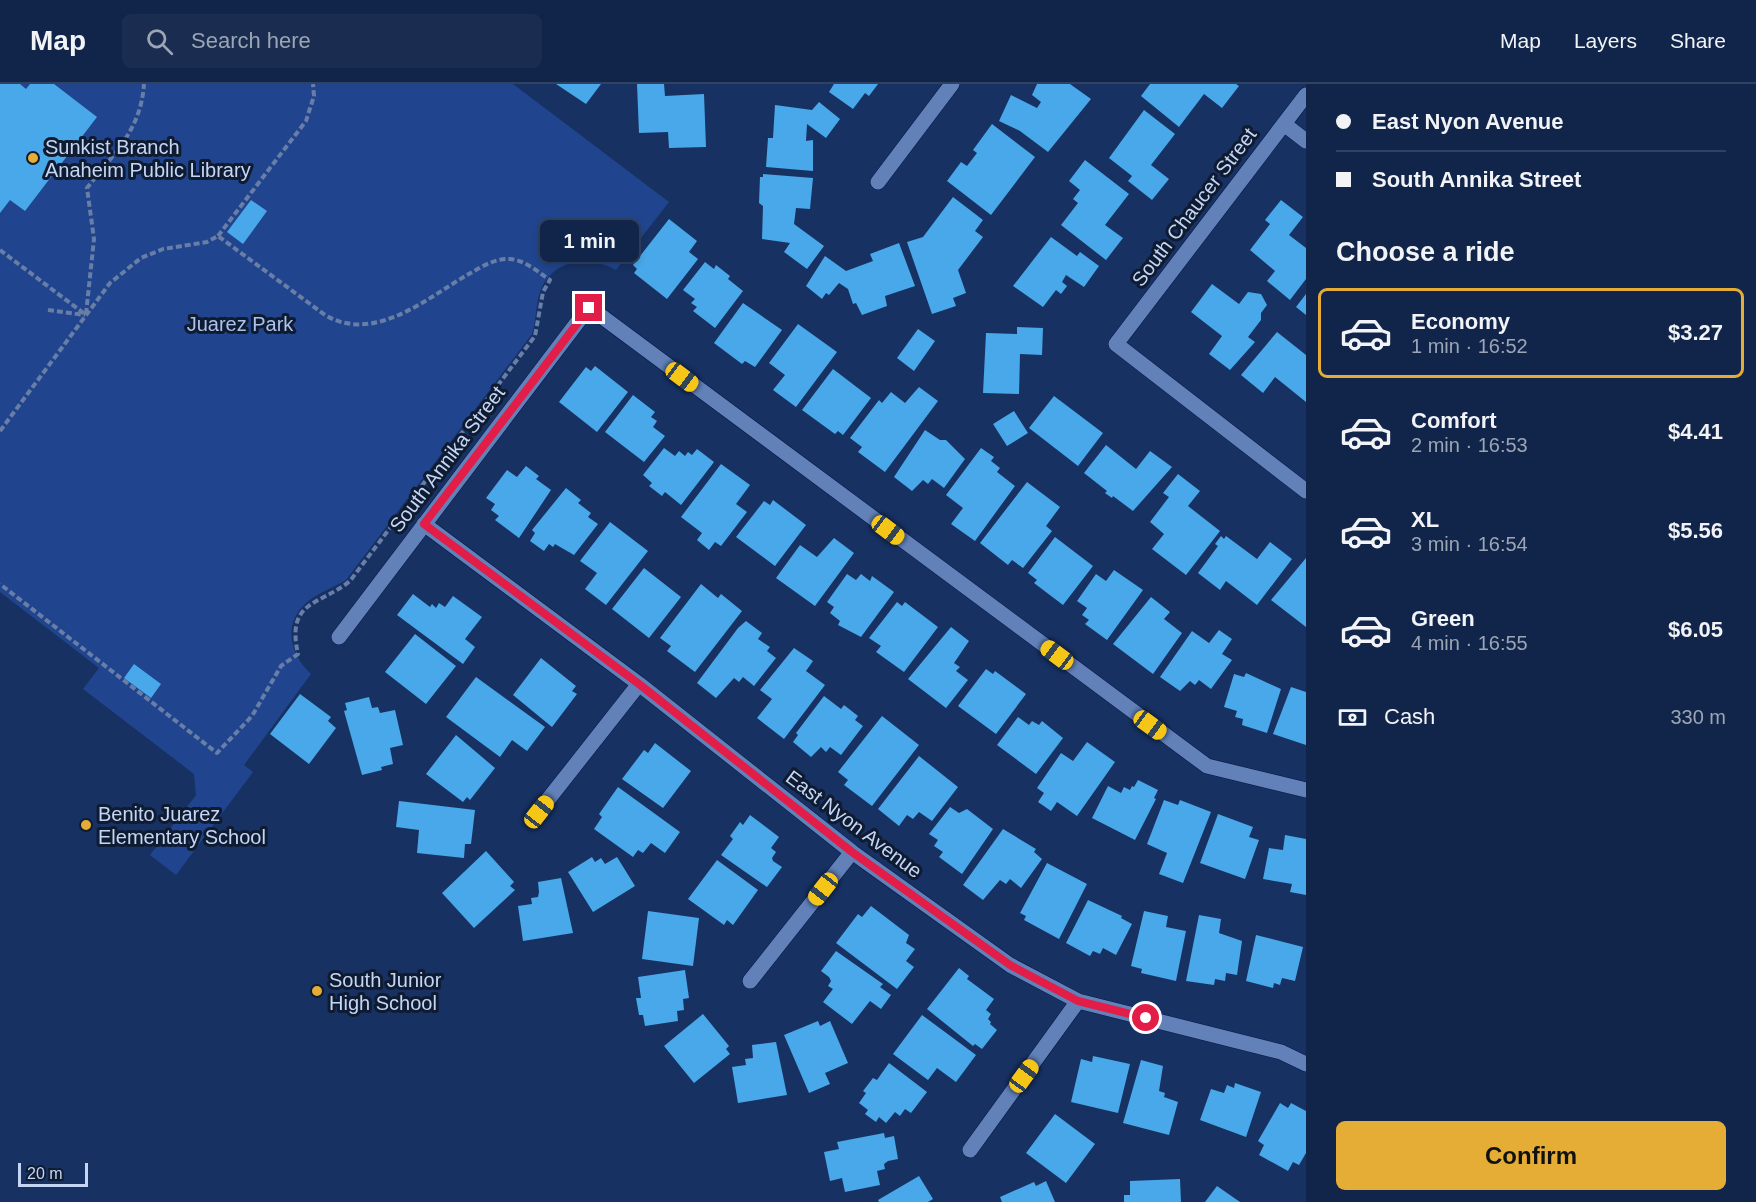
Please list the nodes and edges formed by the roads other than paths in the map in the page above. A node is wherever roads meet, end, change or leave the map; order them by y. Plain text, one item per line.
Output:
1 (952, 84) edge
2 (1306, 94) edge
3 (1284, 124) junction
4 (1306, 141) edge
5 (878, 182) dead end
6 (1306, 491) edge
7 (424, 524) junction
8 (339, 637) dead end
9 (639, 684) junction
10 (1306, 790) edge
11 (539, 812) dead end
12 (852, 852) junction
13 (750, 981) dead end
14 (1078, 1001) junction
15 (1306, 1064) edge
16 (970, 1150) dead end

1 - 5 street
2 - 3 street, South Chaucer Street
3 - 4 street
3 - 6 street, South Chaucer Street
7 - 8 street, South Annika Street
7 - 9 street, East Nyon Avenue
7 - 10 street, South Annika Street
9 - 11 street
9 - 12 street, East Nyon Avenue
12 - 13 street
12 - 14 street, East Nyon Avenue
14 - 15 street, East Nyon Avenue
14 - 16 street

